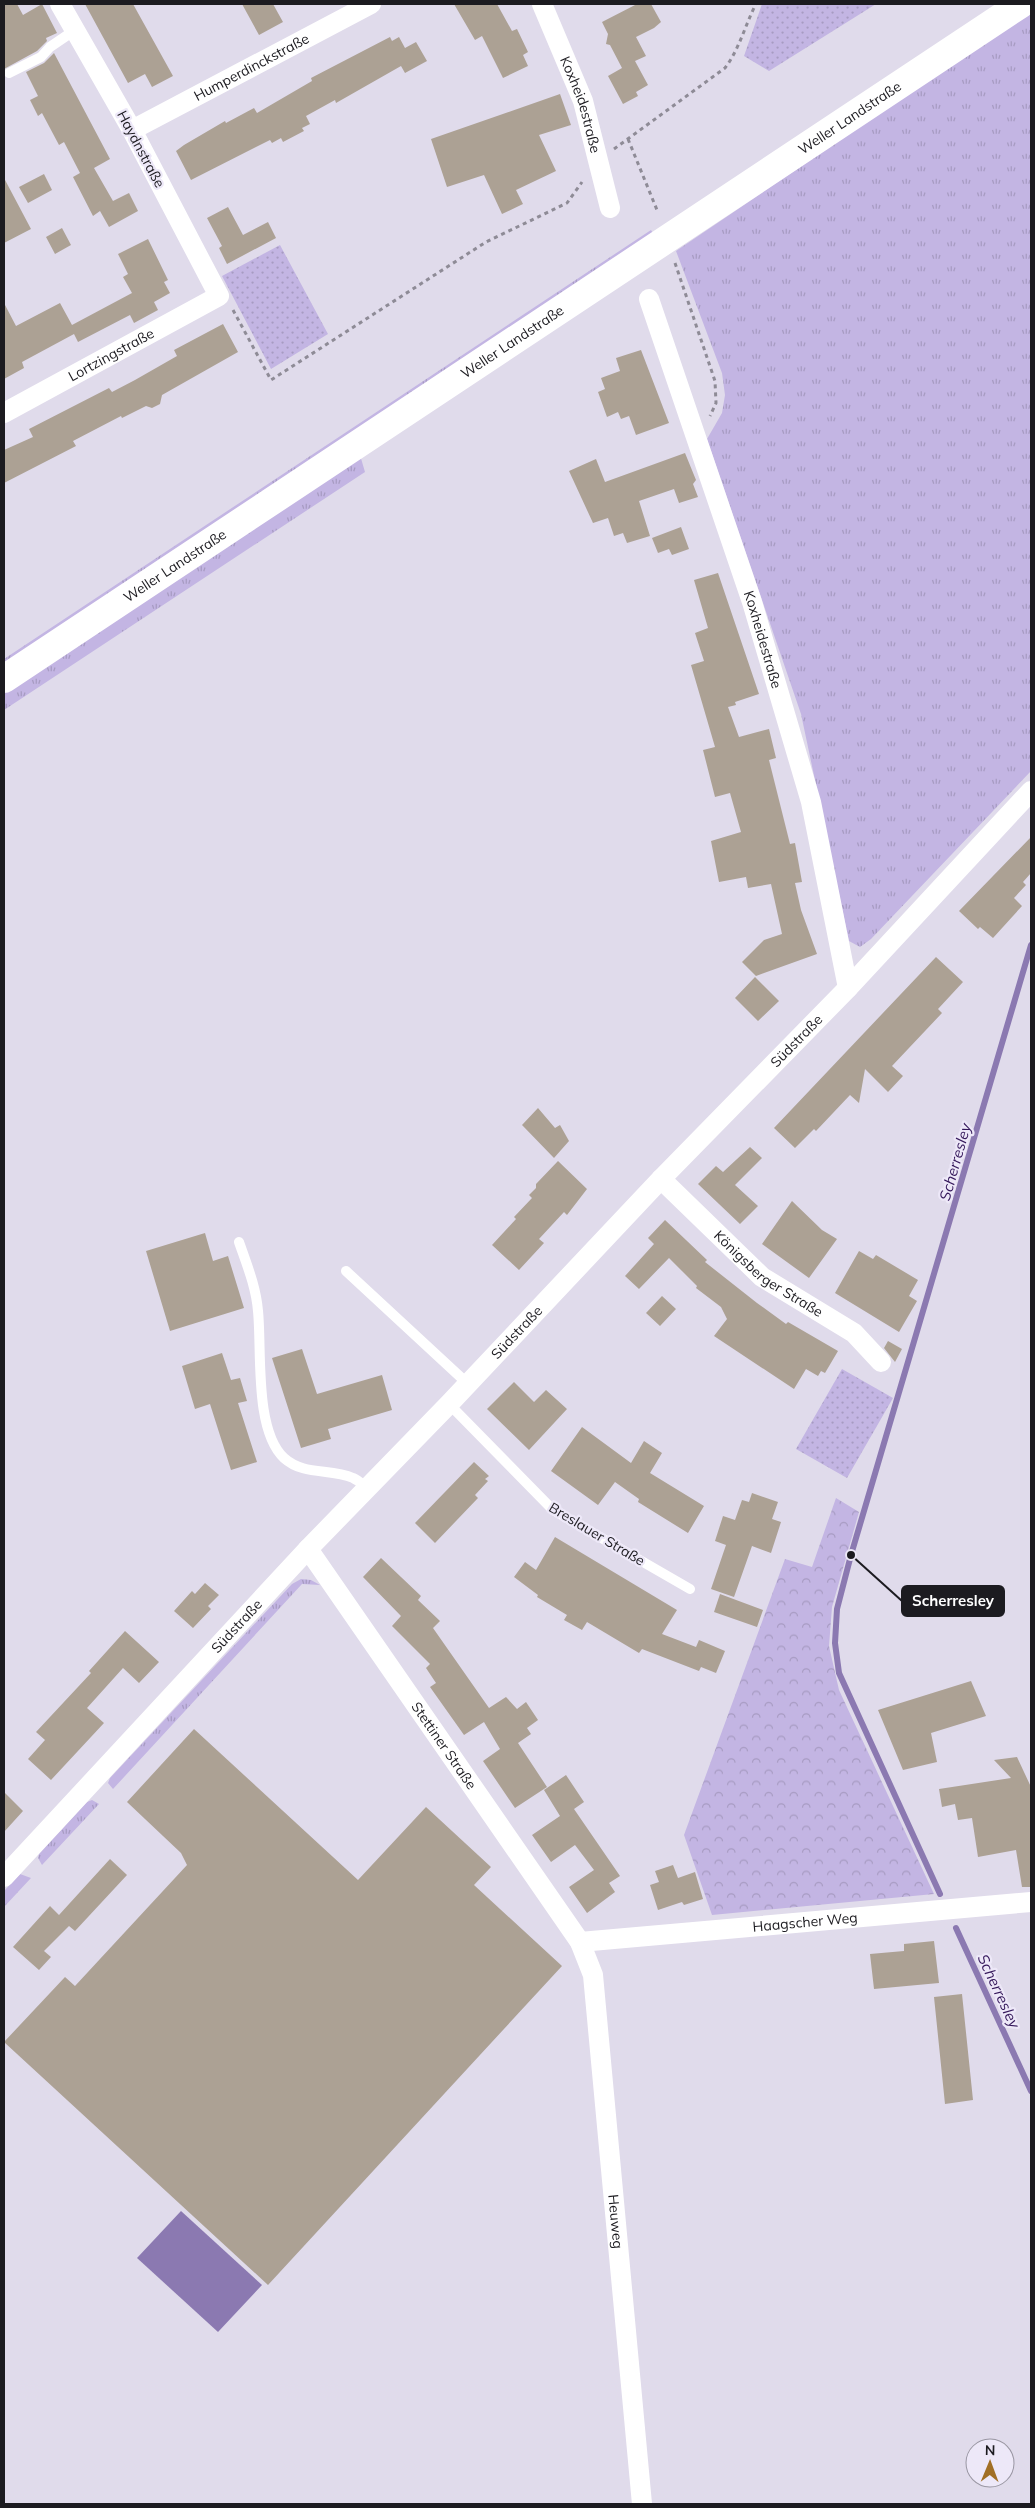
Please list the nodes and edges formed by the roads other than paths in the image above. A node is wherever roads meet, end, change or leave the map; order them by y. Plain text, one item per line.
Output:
1 (60, 4) edge
2 (371, 4) edge
3 (542, 4) edge
4 (1022, 4) edge
5 (75, 30) junction
6 (9, 73) dead end
7 (132, 130) junction
8 (610, 208) dead end
9 (219, 296) joint
10 (648, 299) dead end
11 (4, 413) edge
12 (4, 679) edge
13 (1031, 791) edge
14 (848, 988) junction
15 (661, 1179) junction
16 (239, 1242) dead end
17 (346, 1271) dead end
18 (881, 1362) dead end
19 (468, 1384) junction
20 (449, 1404) junction
21 (368, 1489) junction
22 (308, 1549) junction
23 (690, 1589) dead end
24 (4, 1877) edge
25 (1031, 1902) edge
26 (580, 1942) junction
27 (642, 2504) edge

1 - 5 street, Haydnstraße
2 - 7 street, Humperdinckstraße
3 - 8 street, Koxheidestraße
4 - 12 main road, Weller Landstraße
5 - 6 lane
5 - 7 street, Haydnstraße
7 - 9 street, Haydnstraße
9 - 11 street, Lortzingstraße
10 - 14 street, Koxheidestraße
13 - 14 street, Südstraße
14 - 15 street, Südstraße
15 - 18 street, Königsberger Straße
15 - 19 street, Südstraße
16 - 21 lane
17 - 19 lane
19 - 20 street, Südstraße
20 - 21 street, Südstraße
20 - 23 lane, Breslauer Straße
21 - 22 street, Südstraße
22 - 24 street, Südstraße
22 - 26 street, Stettiner Straße
25 - 26 street, Haagscher Weg
26 - 27 street, Heuweg

